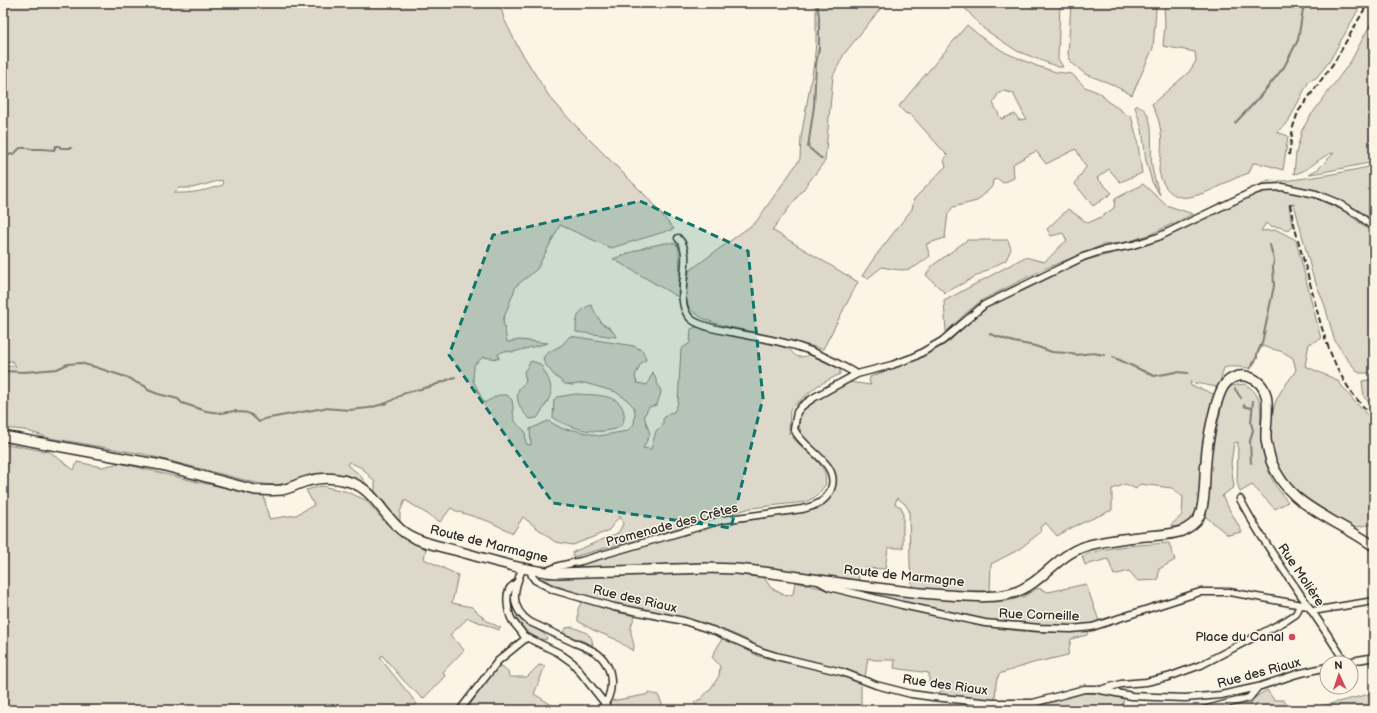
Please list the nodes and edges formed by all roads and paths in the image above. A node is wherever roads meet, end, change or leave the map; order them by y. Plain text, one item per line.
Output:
1 (1374, 228) edge
2 (678, 238) dead end
3 (857, 374) junction
4 (3, 436) edge
5 (1240, 499) dead end
6 (1374, 546) edge
7 (526, 568) junction
8 (545, 572) junction
9 (815, 579) junction
10 (518, 581) junction
11 (1374, 601) edge
12 (1300, 605) junction
13 (1310, 609) junction
14 (524, 636) junction
15 (1339, 655) edge
16 (1374, 656) edge
17 (1359, 659) edge
18 (1319, 669) edge
19 (1258, 687) junction
20 (1102, 690) junction
21 (606, 705) junction
22 (460, 710) edge
23 (600, 710) edge
24 (1203, 710) edge

1 - 3 street, Promenade des Crêtes
2 - 3 street
3 - 8 street, Promenade des Crêtes
4 - 7 street, Route de Marmagne
5 - 13 street, Rue Molière
6 - 9 street, Route de Marmagne
7 - 8 street, Route de Marmagne
7 - 10 street
7 - 20 street, Rue des Riaux
8 - 9 street, Route de Marmagne
9 - 12 street, Rue Corneille
10 - 14 street
10 - 21 street
11 - 13 street, Rue Corneille
12 - 13 street, Rue Corneille
12 - 20 street
13 - 15 street, Rue Molière
14 - 21 street
14 - 22 street
16 - 17 street
18 - 19 street, Rue des Riaux
19 - 20 street, Rue des Riaux
19 - 24 street
21 - 23 street

